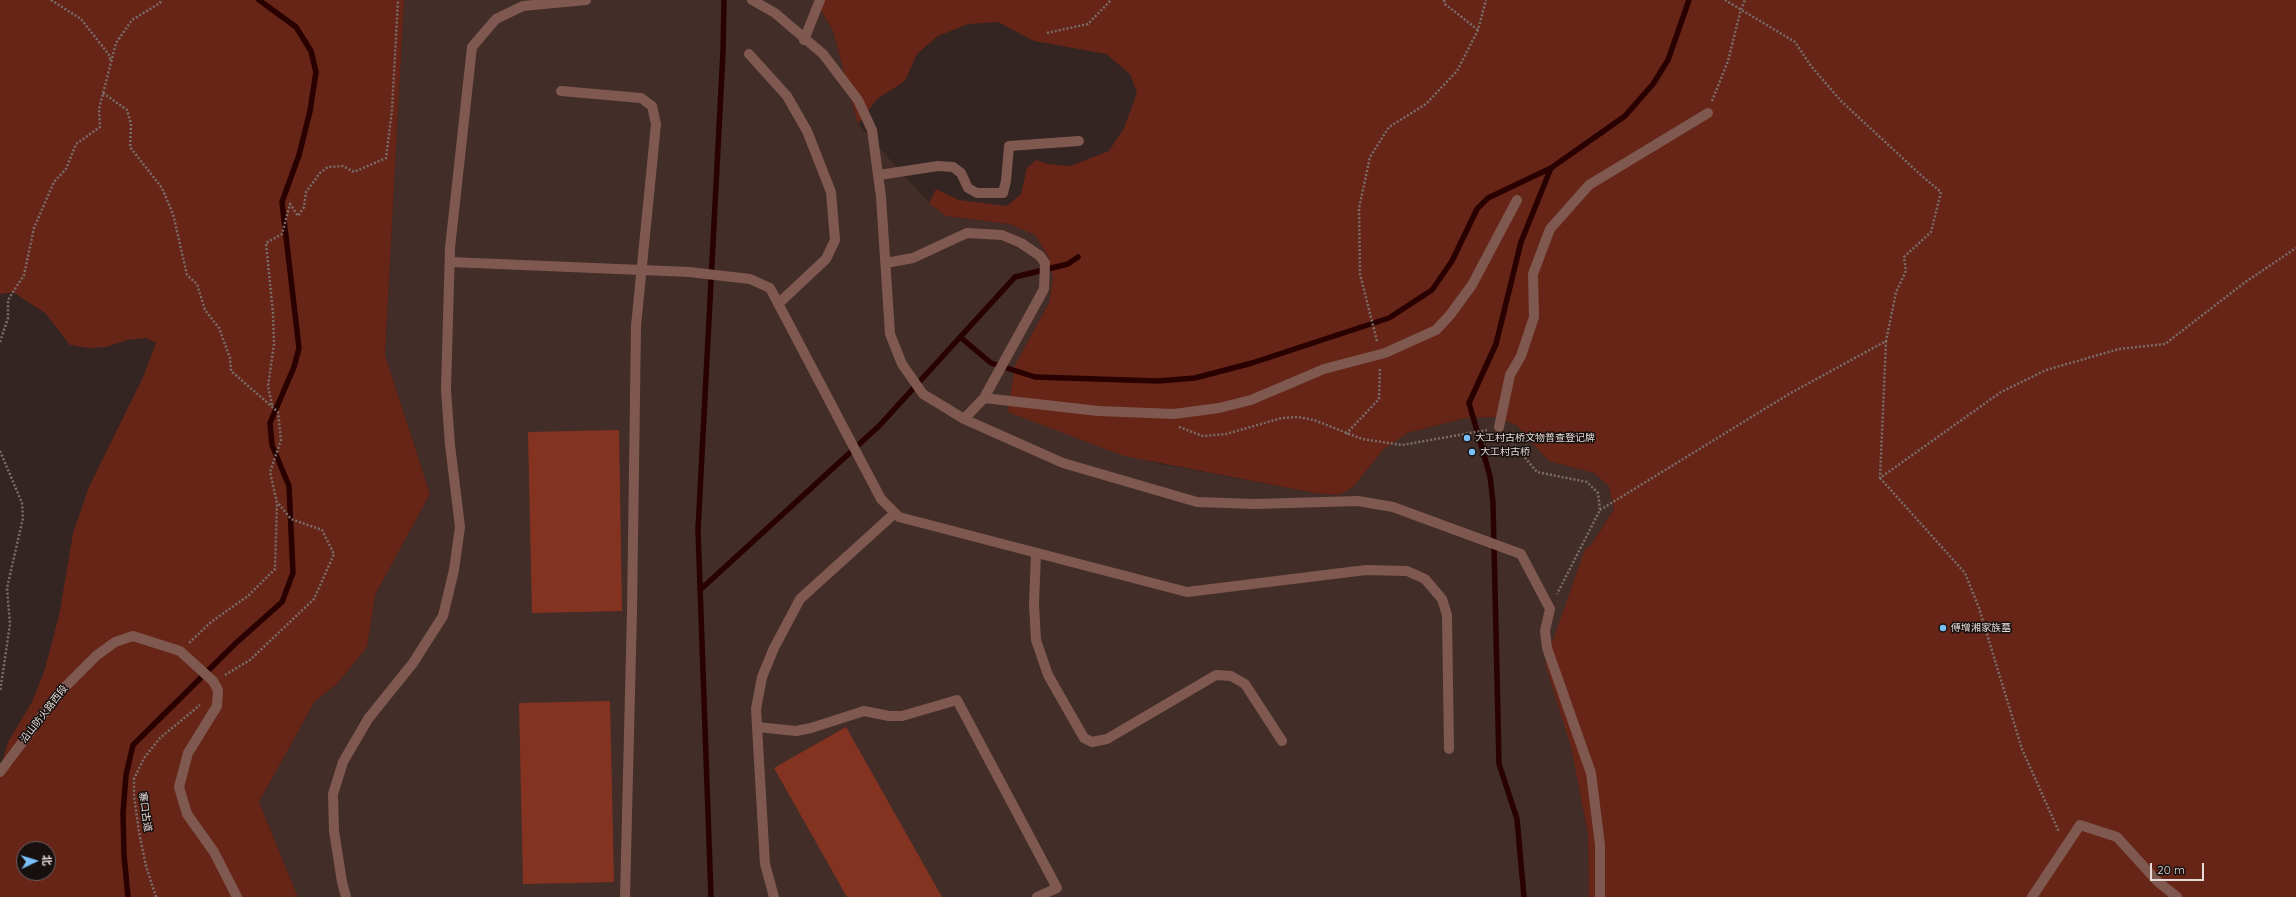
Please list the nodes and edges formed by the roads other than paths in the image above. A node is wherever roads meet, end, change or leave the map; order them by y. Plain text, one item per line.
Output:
1 (586, 0) edge
2 (752, 0) edge
3 (820, 0) edge
4 (804, 40) junction
5 (749, 54) dead end
6 (561, 91) dead end
7 (1708, 112) road end
8 (1079, 141) dead end
9 (879, 175) junction
10 (1517, 200) dead end
11 (450, 262) junction
12 (886, 263) junction
13 (641, 270) junction
14 (778, 304) junction
15 (984, 398) junction
16 (964, 419) junction
17 (1499, 427) road end
18 (895, 513) junction
19 (1036, 553) junction
20 (757, 727) junction
21 (1282, 741) dead end
22 (1449, 749) dead end
23 (0, 772) edge
24 (237, 897) edge
25 (346, 897) edge
26 (625, 897) edge
27 (774, 897) edge
28 (1037, 897) edge
29 (1600, 897) edge
30 (2032, 897) edge
31 (2177, 897) edge

1 - 11 street
2 - 4 street
3 - 4 street
4 - 9 street
5 - 14 street
6 - 13 street
7 - 17 street
8 - 9 street
9 - 12 street
10 - 15 street
11 - 13 street
11 - 25 street
12 - 15 street
12 - 16 street
13 - 14 street
13 - 26 street
14 - 18 street
15 - 16 street
16 - 29 street
18 - 19 street
18 - 20 street
19 - 21 street
19 - 22 street
20 - 27 street
20 - 28 street
23 - 24 street, 沿山防火路西段
30 - 31 street

